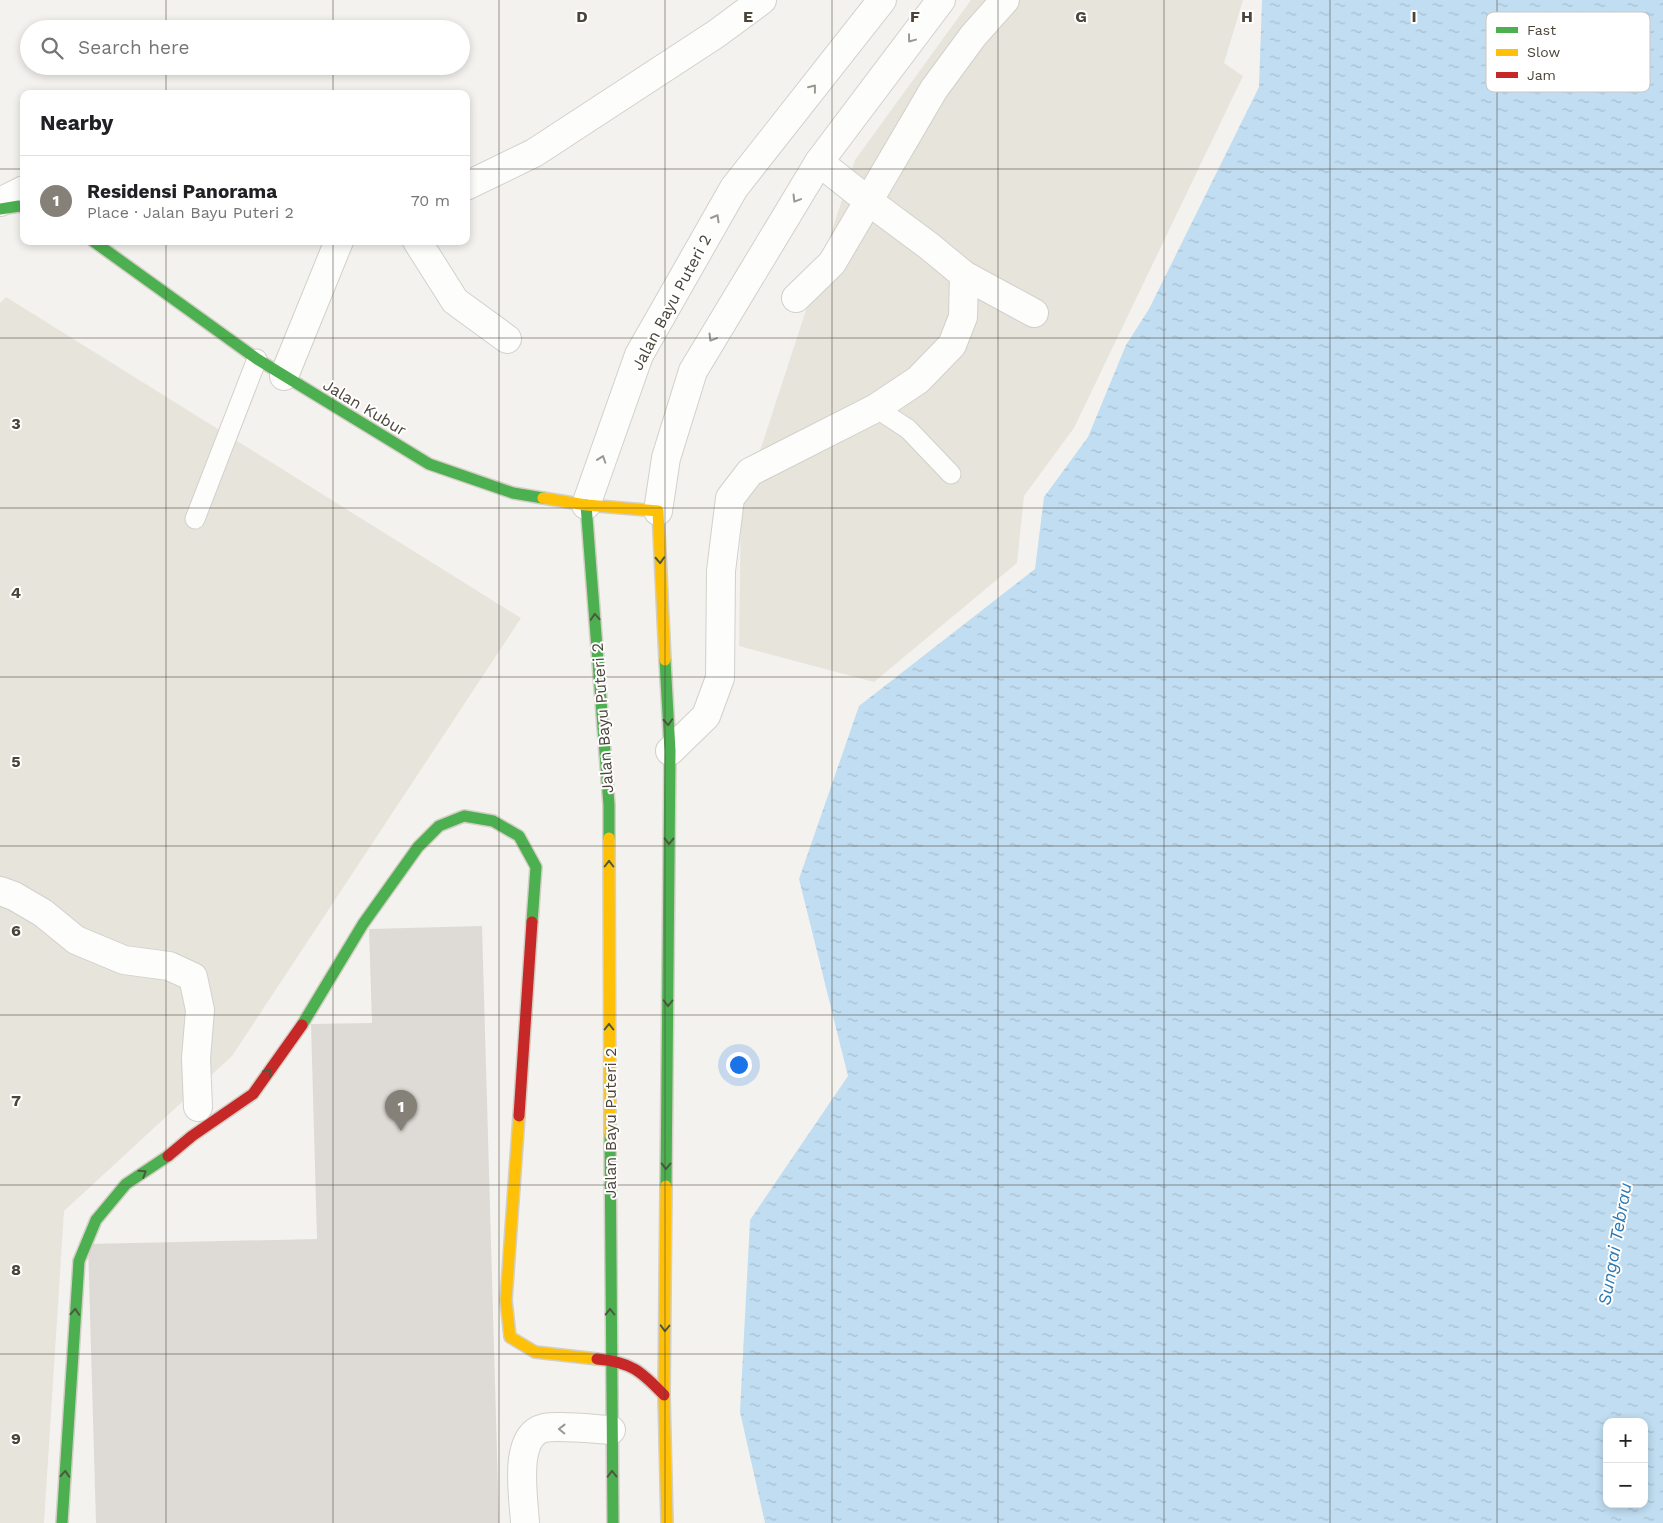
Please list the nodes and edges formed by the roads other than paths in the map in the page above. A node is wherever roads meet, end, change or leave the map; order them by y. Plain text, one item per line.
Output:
1 (762, 0) edge
2 (882, 0) edge
3 (941, 0) edge
4 (1005, 0) edge
5 (819, 162) junction
6 (470, 184) edge
7 (20, 192) edge
8 (866, 200) junction
9 (0, 202) edge
10 (20, 207) edge
11 (0, 209) edge
12 (99, 245) edge
13 (338, 245) edge
14 (420, 245) edge
15 (964, 276) junction
16 (796, 298) dead end
17 (1034, 313) dead end
18 (507, 339) dead end
19 (256, 359) junction
20 (284, 376) junction
21 (876, 408) junction
22 (951, 474) dead end
23 (586, 505) junction
24 (658, 511) junction
25 (196, 519) dead end
26 (670, 751) junction
27 (0, 891) edge
28 (198, 1107) dead end
29 (610, 1360) junction
30 (664, 1395) junction
31 (611, 1430) junction
32 (62, 1523) edge
33 (525, 1523) edge
34 (613, 1523) edge
35 (667, 1523) edge

1 - 6 street
23 -> 2 street, Jalan Bayu Puteri 2
3 -> 5 street
4 - 8 street
5 - 8 street
5 -> 24 street
7 - 9 street
8 - 15 street
8 - 16 street
10 - 11 street
12 - 19 street, Jalan Kubur
13 - 20 street
14 - 18 street
15 - 17 street
15 - 21 street
19 - 20 street, Jalan Kubur
19 - 25 lane
20 - 23 street, Jalan Kubur
21 - 22 lane
21 - 26 street
23 - 24 street, Jalan Kubur
29 -> 23 street, Jalan Bayu Puteri 2
24 -> 26 street
26 -> 30 street
27 - 28 street
29 - 30 street
29 - 31 street, Jalan Bayu Puteri 2
32 -> 29 street
30 - 35 street
31 -> 33 street
34 -> 31 street, Jalan Bayu Puteri 2

